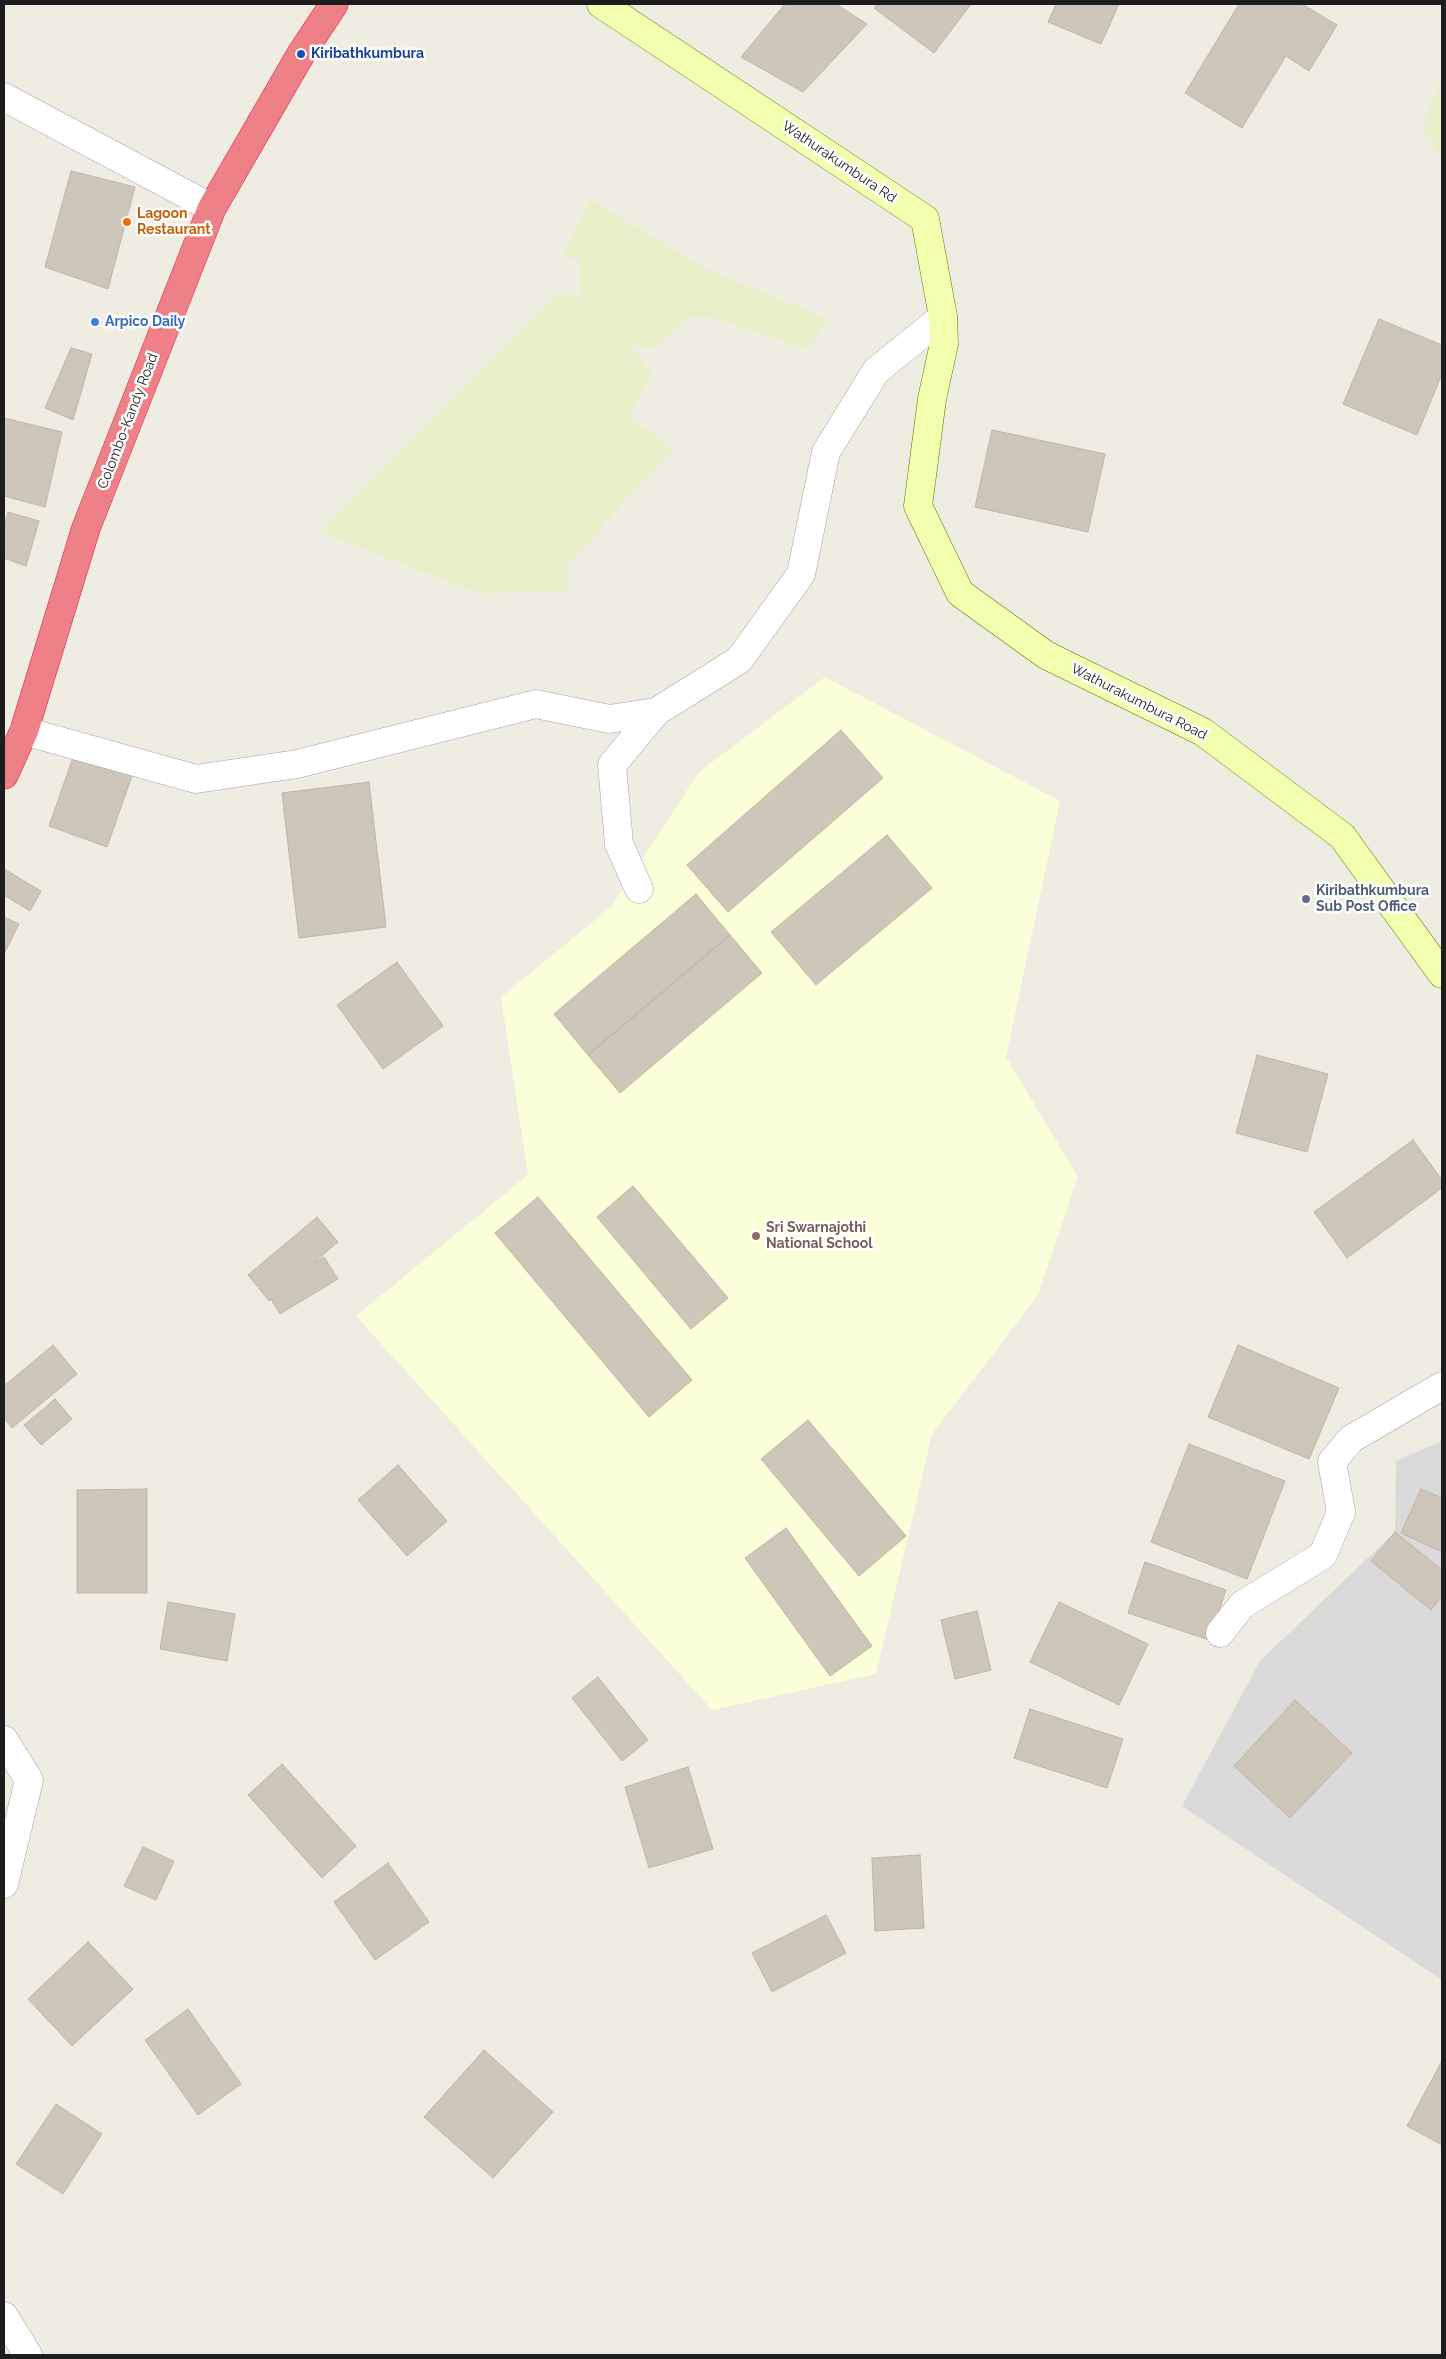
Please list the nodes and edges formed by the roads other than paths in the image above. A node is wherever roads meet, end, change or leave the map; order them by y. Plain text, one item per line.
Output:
1 (334, 4) edge
2 (601, 4) edge
3 (4, 97) edge
4 (212, 208) junction
5 (943, 317) junction
6 (932, 399) joint
7 (656, 712) junction
8 (24, 731) junction
9 (4, 775) edge
10 (639, 889) dead end
11 (1442, 974) edge
12 (1442, 1386) edge
13 (1220, 1634) dead end
14 (4, 1740) edge
15 (4, 1884) edge
16 (4, 2316) edge
17 (28, 2355) edge

1 - 4 highway, Colombo-Kandy Road
2 - 5 main road, Wathurakumbura Rd
3 - 4 street
4 - 8 highway, Colombo-Kandy Road
5 - 6 main road, Wathurakumbura Rd
5 - 7 street
6 - 11 main road, Wathurakumbura Road
7 - 8 street
7 - 10 street
8 - 9 highway, Colombo-Kandy Road
12 - 13 street
14 - 15 street
16 - 17 street

